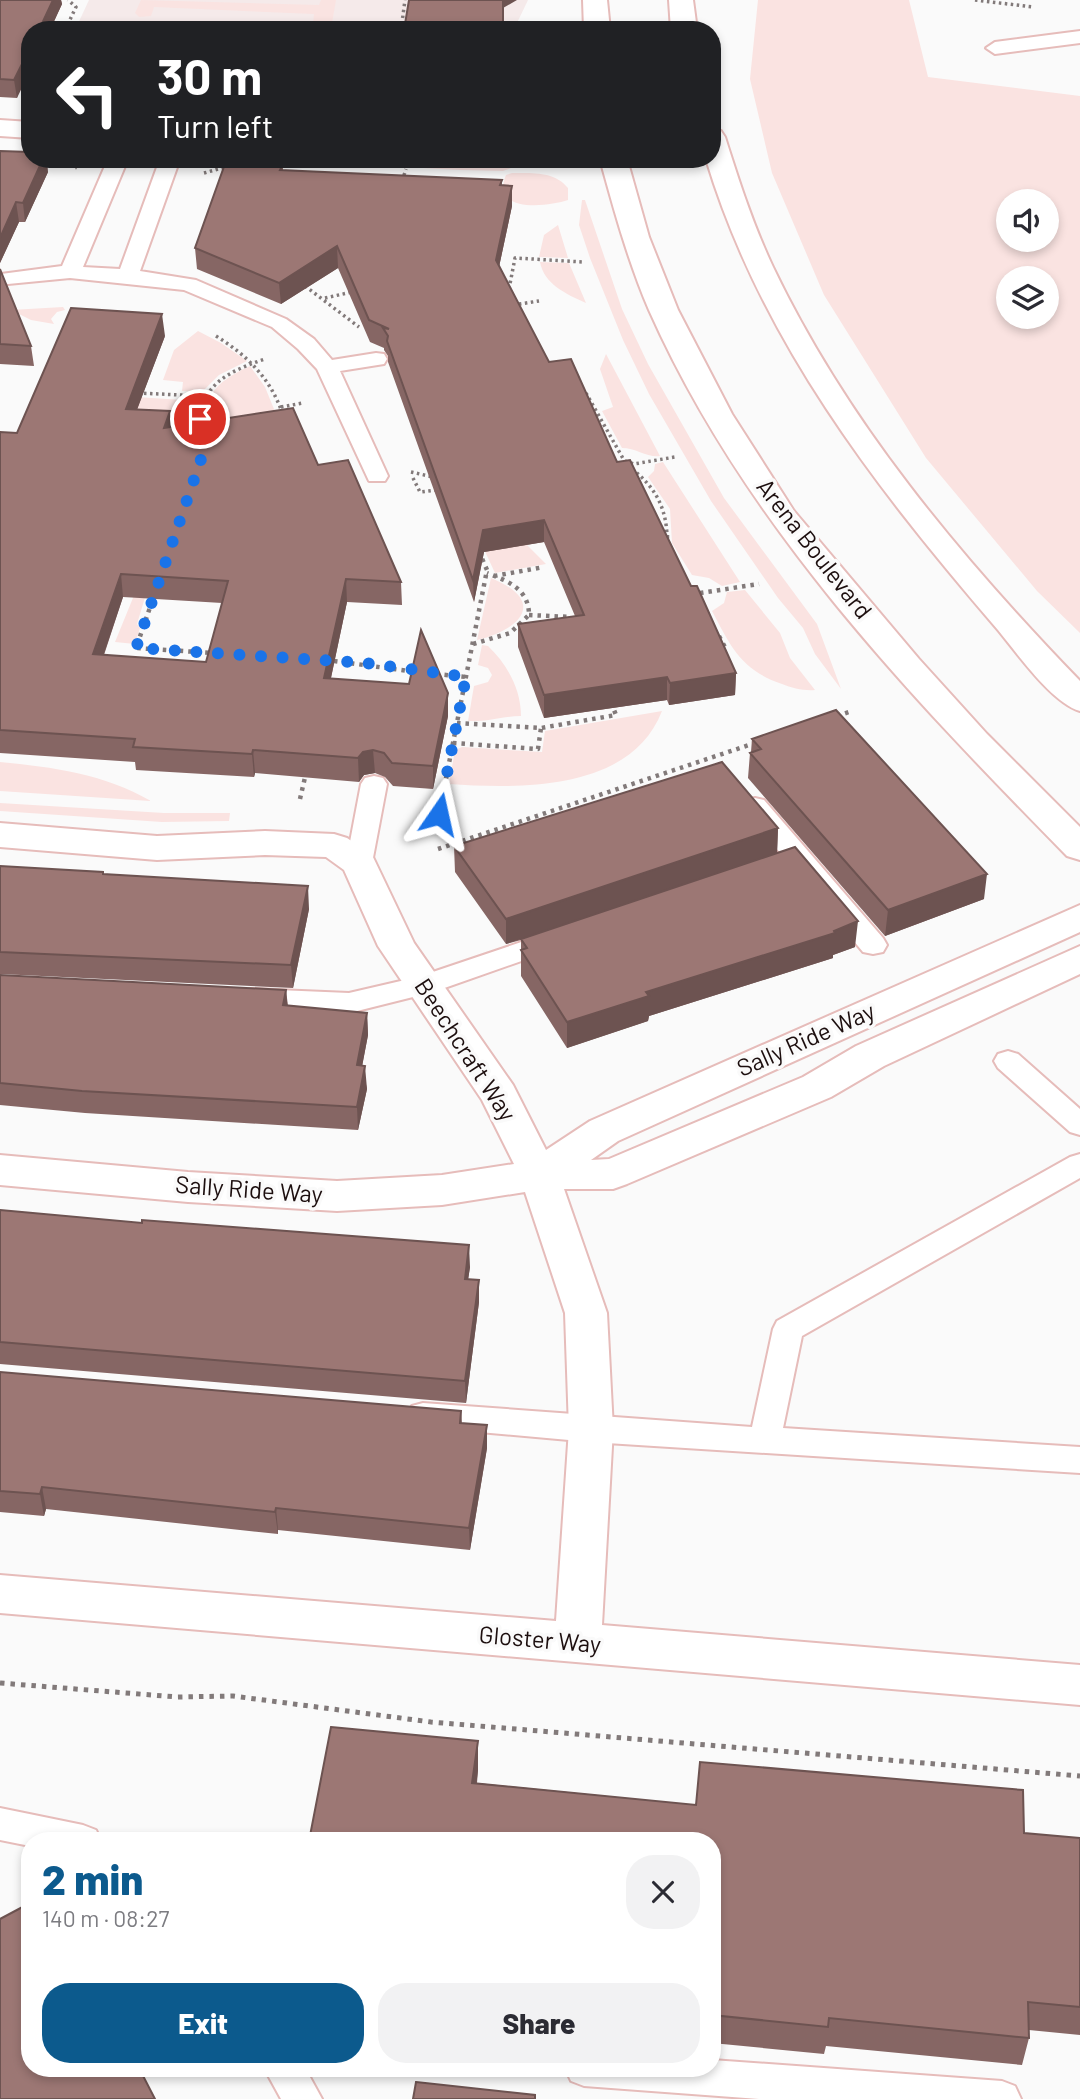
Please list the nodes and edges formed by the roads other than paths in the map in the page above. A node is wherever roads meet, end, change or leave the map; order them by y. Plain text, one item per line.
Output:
1 (595, 0) edge
2 (681, 0) edge
3 (596, 21) edge
4 (683, 21) edge
5 (1080, 37) edge
6 (995, 48) dead end
7 (0, 128) edge
8 (21, 129) edge
9 (721, 162) edge
10 (114, 168) edge
11 (167, 168) edge
12 (616, 168) edge
13 (69, 272) junction
14 (128, 276) junction
15 (8, 278) dead end
16 (376, 359) dead end
17 (327, 367) junction
18 (377, 476) dead end
19 (1080, 700) edge
20 (374, 784) dead end
21 (742, 791) edge
22 (0, 835) edge
23 (1080, 848) edge
24 (799, 858) junction
25 (359, 863) junction
26 (773, 866) edge
27 (1080, 917) edge
28 (580, 932) edge
29 (873, 945) dead end
30 (1080, 959) edge
31 (424, 985) junction
32 (223, 997) edge
33 (1008, 1061) dead end
34 (1080, 1125) edge
35 (1080, 1165) edge
36 (0, 1171) edge
37 (539, 1175) junction
38 (397, 1412) edge
39 (591, 1429) junction
40 (765, 1440) junction
41 (1080, 1460) edge
42 (0, 1594) edge
43 (577, 1643) junction
44 (1080, 1685) edge
45 (0, 1824) edge
46 (39, 1832) edge
47 (289, 2077) edge
48 (705, 2077) edge
49 (303, 2099) edge
50 (1002, 2099) edge

1 - 3 street
2 - 4 street
5 - 6 lane
7 - 8 street
9 - 19 street
10 - 13 lane
11 - 14 lane
12 - 23 street, Arena Boulevard
13 - 14 lane
13 - 15 lane
14 - 17 lane
16 - 17 lane
17 - 18 lane
20 - 25 lane
21 - 24 lane
22 - 25 street
24 - 26 lane
24 - 29 lane
25 - 31 street, Beechcraft Way
27 - 37 street, Sally Ride Way
28 - 31 lane
30 - 37 street, Sally Ride Way
31 - 32 lane
31 - 37 street, Beechcraft Way
33 - 34 lane
35 - 40 lane
36 - 37 street, Sally Ride Way
37 - 39 street, Beechcraft Way
38 - 39 lane
39 - 40 lane
39 - 43 street, Beechcraft Way
40 - 41 lane
42 - 43 street, Gloster Way
43 - 44 street, Gloster Way
45 - 46 lane
47 - 49 lane
48 - 50 lane

